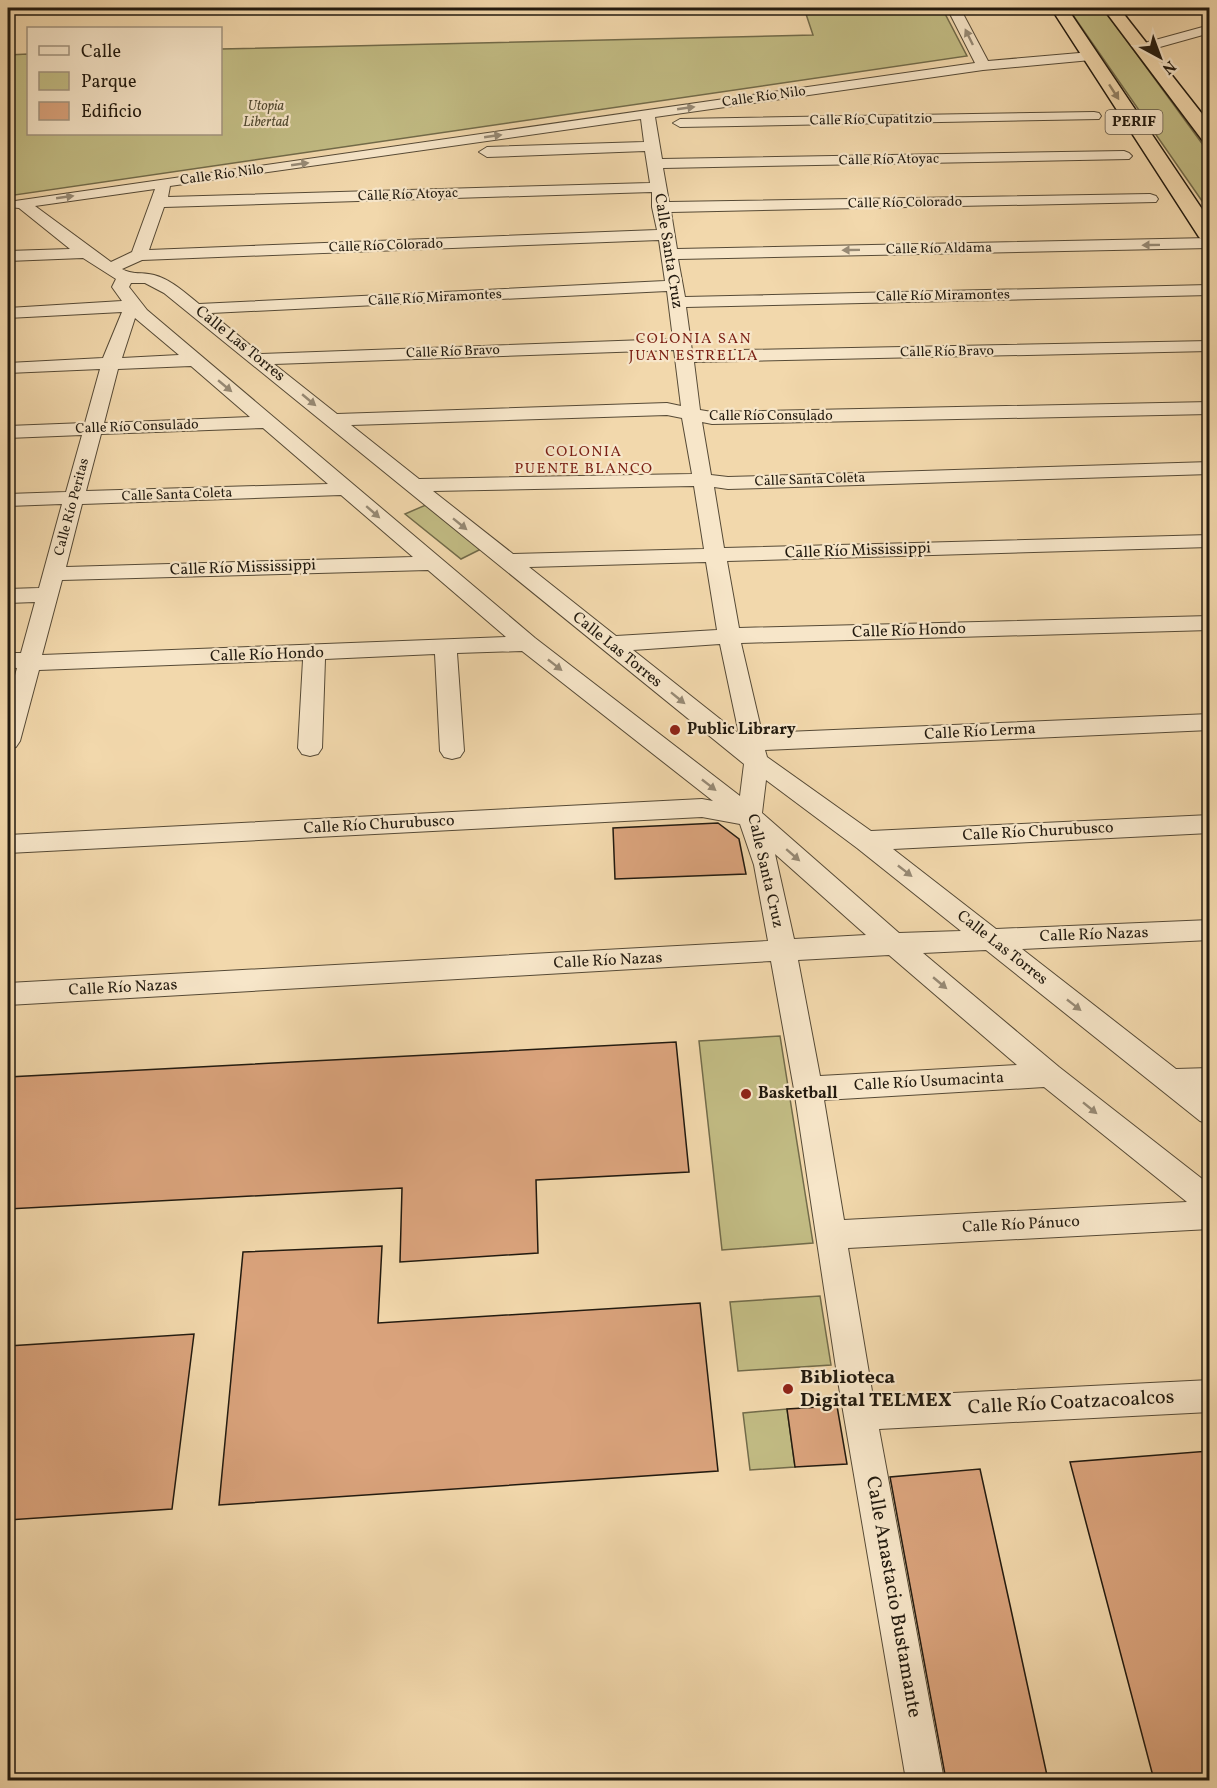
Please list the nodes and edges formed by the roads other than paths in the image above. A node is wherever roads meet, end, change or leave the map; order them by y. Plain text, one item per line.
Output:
1 (954, 8) edge
2 (1059, 8) edge
3 (1111, 8) edge
4 (1209, 29) edge
5 (1142, 48) junction
6 (1091, 56) junction
7 (983, 66) junction
8 (1094, 116) dead end
9 (647, 119) junction
10 (1209, 137) edge
11 (437, 145) junction
12 (653, 155) junction
13 (1124, 156) dead end
14 (164, 183) junction
15 (657, 187) junction
16 (1150, 199) dead end
17 (159, 202) junction
18 (15, 204) edge
19 (660, 207) junction
20 (1209, 237) edge
21 (1209, 243) edge
22 (666, 245) junction
23 (86, 253) junction
24 (139, 255) junction
25 (8, 256) edge
26 (118, 273) junction
27 (1209, 290) edge
28 (675, 294) junction
29 (134, 306) junction
30 (196, 309) junction
31 (8, 313) edge
32 (1209, 346) edge
33 (683, 350) junction
34 (260, 359) junction
35 (194, 360) junction
36 (110, 365) junction
37 (8, 368) edge
38 (1209, 408) edge
39 (692, 413) junction
40 (333, 420) junction
41 (266, 422) junction
42 (92, 429) junction
43 (8, 432) edge
44 (1209, 468) edge
45 (703, 480) junction
46 (412, 485) junction
47 (346, 489) junction
48 (75, 498) junction
49 (8, 500) edge
50 (1209, 541) edge
51 (716, 555) junction
52 (506, 561) junction
53 (431, 562) junction
54 (54, 574) junction
55 (49, 595) junction
56 (8, 596) edge
57 (1209, 622) edge
58 (729, 636) junction
59 (527, 643) junction
60 (610, 644) junction
61 (446, 646) junction
62 (314, 653) junction
63 (8, 660) edge
64 (30, 661) junction
65 (1209, 722) edge
66 (8, 741) edge
67 (310, 748) dead end
68 (452, 751) dead end
69 (754, 752) junction
70 (749, 816) junction
71 (1209, 824) edge
72 (866, 841) junction
73 (8, 844) edge
74 (1209, 930) edge
75 (992, 939) junction
76 (894, 944) junction
77 (783, 951) junction
78 (8, 994) edge
79 (1049, 1075) junction
80 (1209, 1080) edge
81 (1171, 1082) junction
82 (808, 1089) junction
83 (1209, 1113) edge
84 (1209, 1203) edge
85 (1209, 1215) edge
86 (833, 1235) junction
87 (1209, 1396) edge
88 (861, 1414) junction
89 (926, 1780) edge

7 -> 1 street
2 - 6 highway, PERIF
3 - 5 highway, PERIF
4 - 5 street
5 - 10 highway, PERIF
6 - 7 street, Calle Río Nilo
6 -> 20 highway, PERIF
9 -> 7 street, Calle Río Nilo
8 - 9 street, Calle Río Cupatitzio
11 -> 9 street, Calle Río Nilo
9 - 12 street, Calle Santa Cruz
11 - 12 street, Calle Río Nilo
14 -> 11 street, Calle Río Nilo
12 - 13 street, Calle Río Atoyac
12 - 15 street, Calle Santa Cruz
14 - 17 street
18 -> 14 street, Calle Río Nilo
15 - 17 street, Calle Río Atoyac
15 - 19 street, Calle Santa Cruz
16 - 19 street, Calle Río Colorado
17 - 24 street
18 - 23 street, Calle Las Torres
19 - 22 street, Calle Santa Cruz
21 -> 22 street, Calle Río Aldama
22 - 24 street, Calle Río Colorado
22 - 28 street, Calle Santa Cruz
23 - 25 street
23 - 26 street, Calle Las Torres
24 - 26 street, Calle Río Colorado
26 - 29 street
26 - 30 street, Calle Las Torres
27 - 28 street, Calle Río Miramontes
28 - 30 street, Calle Río Miramontes
28 - 33 street, Calle Santa Cruz
29 - 31 street
29 - 35 street
29 - 36 street, Calle Río Peritas
30 - 34 street, Calle Las Torres
32 - 33 street, Calle Río Bravo
33 - 34 street, Calle Río Bravo
33 - 39 street, Calle Santa Cruz
34 -> 40 street, Calle Las Torres
35 - 36 street
35 -> 41 street
36 - 37 street
36 - 42 street, Calle Río Peritas
38 - 39 street, Calle Río Consulado
39 - 40 street, Calle Río Consulado
39 - 45 street, Calle Santa Cruz
40 - 46 street, Calle Las Torres
41 - 42 street, Calle Río Consulado
41 - 47 street
42 - 43 street, Calle Río Consulado
42 - 48 street, Calle Río Peritas
44 - 45 street, Calle Santa Coleta
45 - 46 street, Calle Santa Coleta
45 - 51 street, Calle Santa Cruz
46 -> 52 street, Calle Las Torres
47 - 48 street, Calle Santa Coleta
47 -> 53 street
48 - 49 street, Calle Santa Coleta
48 - 54 street, Calle Río Peritas
50 - 51 street, Calle Río Mississippi
51 - 52 street, Calle Río Mississippi
51 - 58 street, Calle Santa Cruz
52 - 60 street, Calle Las Torres
53 - 54 street, Calle Río Mississippi
53 - 59 street
54 - 55 street, Calle Río Peritas
55 - 56 street
55 - 64 street, Calle Río Peritas
57 - 58 street, Calle Río Hondo
58 - 60 street, Calle Río Hondo
58 - 69 street, Calle Santa Cruz
59 - 61 street, Calle Río Hondo
59 -> 70 street
60 -> 69 street, Calle Las Torres
61 - 62 street, Calle Río Hondo
61 - 68 street
62 - 64 street, Calle Río Hondo
62 - 67 street
63 - 64 street, Calle Río Hondo
64 - 66 street, Calle Río Peritas
65 - 69 street, Calle Río Lerma
69 - 70 street, Calle Santa Cruz
69 - 72 street, Calle Las Torres
70 - 73 street, Calle Río Churubusco
70 -> 76 street
70 - 77 street, Calle Santa Cruz
71 - 72 street, Calle Río Churubusco
72 -> 75 street, Calle Las Torres
74 - 75 street, Calle Río Nazas
75 - 76 street, Calle Río Nazas
75 -> 81 street, Calle Las Torres
76 - 77 street, Calle Río Nazas
76 -> 79 street
77 - 78 street, Calle Río Nazas
77 - 82 street, Calle Santa Cruz
79 - 82 street, Calle Río Usumacinta
79 -> 84 street
80 - 81 street
81 - 83 street, Calle Las Torres
82 - 86 street, Calle Santa Cruz
85 - 86 street, Calle Río Pánuco
86 - 88 street, Calle Santa Cruz
87 - 88 street, Calle Río Coatzacoalcos
88 - 89 street, Calle Anastacio Bustamante

